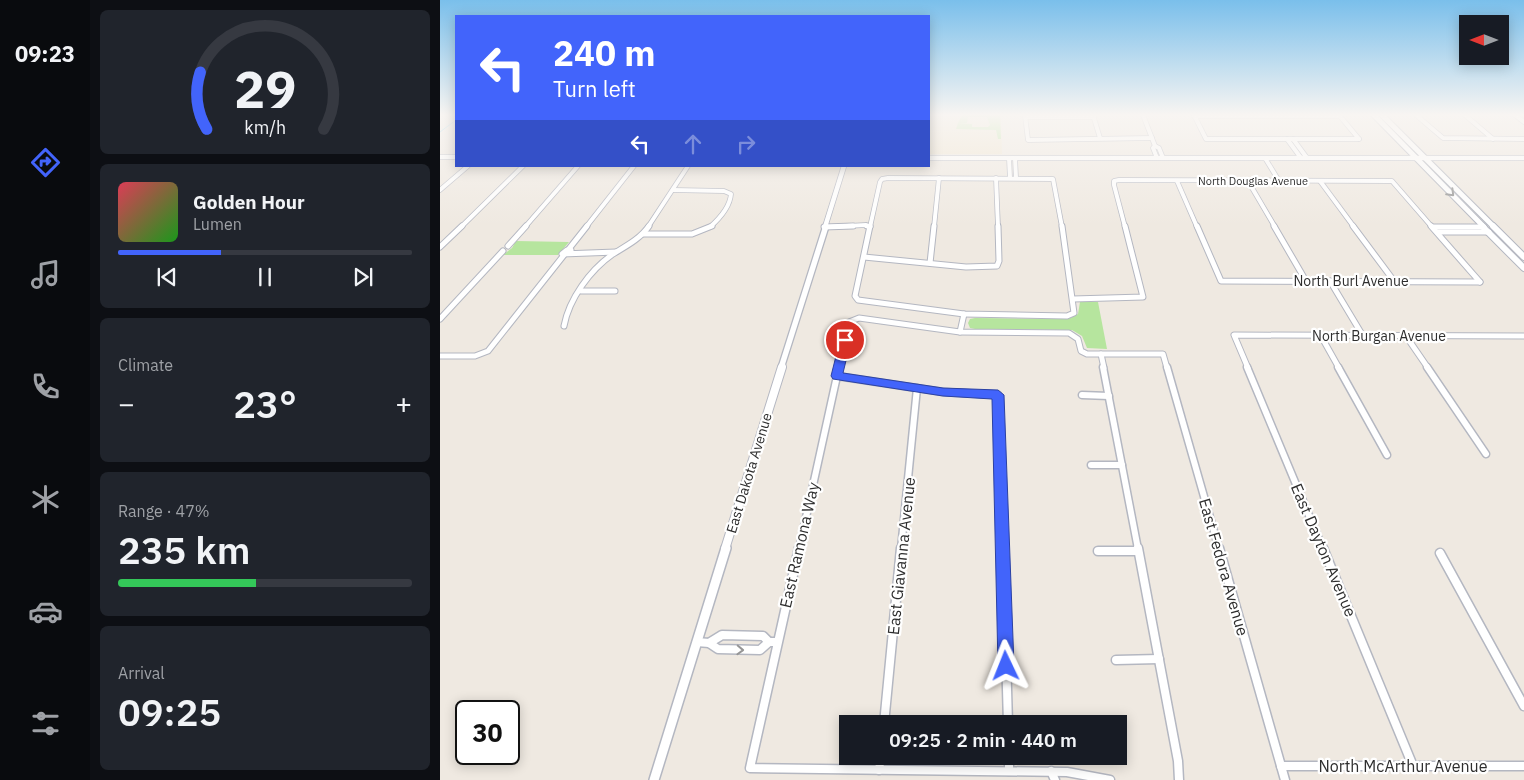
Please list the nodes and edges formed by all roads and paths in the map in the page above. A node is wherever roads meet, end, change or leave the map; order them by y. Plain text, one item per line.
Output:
1 (1154, 151) edge
2 (1160, 151) edge
3 (1298, 151) edge
4 (1300, 151) edge
5 (1409, 151) edge
6 (1419, 151) edge
7 (440, 157) edge
8 (455, 157) edge
9 (930, 158) edge
10 (1012, 158) junction
11 (1157, 158) junction
12 (1163, 158) junction
13 (1265, 158) junction
14 (1304, 158) junction
15 (1416, 158) junction
16 (1426, 158) junction
17 (1524, 158) edge
18 (467, 167) edge
19 (522, 167) edge
20 (577, 167) edge
21 (633, 167) edge
22 (687, 167) edge
23 (844, 167) edge
24 (939, 178) junction
25 (996, 178) junction
26 (1010, 178) junction
27 (1016, 178) junction
28 (1178, 180) junction
29 (1248, 181) junction
30 (1279, 181) junction
31 (1320, 181) junction
32 (440, 190) edge
33 (672, 190) junction
34 (824, 226) junction
35 (870, 226) junction
36 (1432, 227) junction
37 (1487, 230) junction
38 (1437, 232) junction
39 (643, 234) junction
40 (440, 247) edge
41 (570, 251) junction
42 (616, 252) junction
43 (1524, 256) edge
44 (864, 257) junction
45 (930, 263) junction
46 (1524, 268) edge
47 (1330, 281) junction
48 (1394, 281) junction
49 (1306, 282) junction
50 (581, 291) junction
51 (615, 291) dead end
52 (1073, 298) junction
53 (964, 314) junction
54 (440, 319) edge
55 (564, 326) dead end
56 (960, 332) junction
57 (1234, 335) joint
58 (1321, 336) junction
59 (1363, 336) junction
60 (1406, 336) junction
61 (1524, 336) edge
62 (1101, 354) junction
63 (440, 356) edge
64 (837, 376) junction
65 (917, 388) junction
66 (1082, 395) dead end
67 (1109, 396) junction
68 (1486, 454) dead end
69 (1387, 455) dead end
70 (1091, 465) dead end
71 (1122, 465) junction
72 (1098, 551) dead end
73 (1138, 551) junction
74 (1440, 553) dead end
75 (697, 642) junction
76 (773, 642) junction
77 (709, 643) junction
78 (1159, 659) junction
79 (1116, 660) dead end
80 (1524, 706) edge
81 (885, 715) edge
82 (1008, 715) edge
83 (880, 765) edge
84 (1009, 765) edge
85 (1281, 766) junction
86 (1413, 766) junction
87 (1524, 766) edge
88 (879, 770) junction
89 (1009, 771) junction
90 (1052, 777) edge
91 (654, 780) edge
92 (1110, 780) edge
93 (1179, 780) edge
94 (1285, 780) edge

1 - 11 street
2 - 12 street
3 - 14 street
4 - 14 street
5 - 15 main road
6 - 16 main road
7 - 8 street
9 - 10 street
10 - 11 street
10 - 26 street
10 - 27 street
11 - 12 street
12 - 13 street
13 - 14 street
13 - 30 street
14 - 15 street
15 - 16 street
15 -> 37 main road
16 - 17 street
16 - 43 main road
18 - 32 street
19 - 40 street
20 - 54 street
21 - 41 street
22 - 33 street
23 - 34 street, East Dakota Avenue
24 - 25 street
24 - 35 street
24 - 45 street
25 - 26 street
25 - 45 street
26 - 27 street
27 - 52 street
28 - 29 street, North Douglas Avenue
28 - 49 street, North Burl Avenue
28 - 52 street, North Douglas Avenue
29 - 30 street, North Douglas Avenue
29 - 49 street
30 - 31 street, North Douglas Avenue
31 - 36 street, North Douglas Avenue
31 - 48 street
33 - 39 street
33 - 39 street
34 - 35 street
34 - 75 street, East Dakota Avenue
35 - 44 street
36 - 37 street
36 - 38 street
37 - 38 street
37 - 46 main road
38 - 48 street, North Burl Avenue
39 - 42 street
41 - 42 street
41 - 63 street
42 - 50 street
44 - 45 street
44 - 53 street
47 - 48 street, North Burl Avenue
47 - 49 street, North Burl Avenue
47 - 59 street
50 - 51 street
50 - 55 street
52 - 53 street
53 - 56 street
56 - 62 street
56 - 64 street, East Ramona Way
57 - 58 street, North Burgan Avenue
57 - 86 street, East Dayton Avenue
58 - 59 street, North Burgan Avenue
58 - 69 street
59 - 60 street, North Burgan Avenue
60 - 61 street, North Burgan Avenue
60 - 68 street
62 - 67 street
62 - 85 street, East Fedora Avenue
64 - 65 street
64 - 76 street, East Ramona Way
65 - 81 street, East Giavanna Avenue
65 - 82 street
66 - 67 street
67 - 71 street
70 - 71 street
71 - 73 street
72 - 73 street
73 - 78 street
74 - 80 street
75 - 77 street
75 - 91 street, East Dakota Avenue
76 - 77 street
77 -> 76 street
76 - 88 street, East Ramona Way
78 - 79 street
78 - 93 street
83 - 88 street
84 - 89 street
85 - 86 street, North McArthur Avenue
85 - 94 street, East Fedora Avenue
86 - 87 street, North McArthur Avenue
88 - 89 street
89 - 90 street
90 - 92 street

